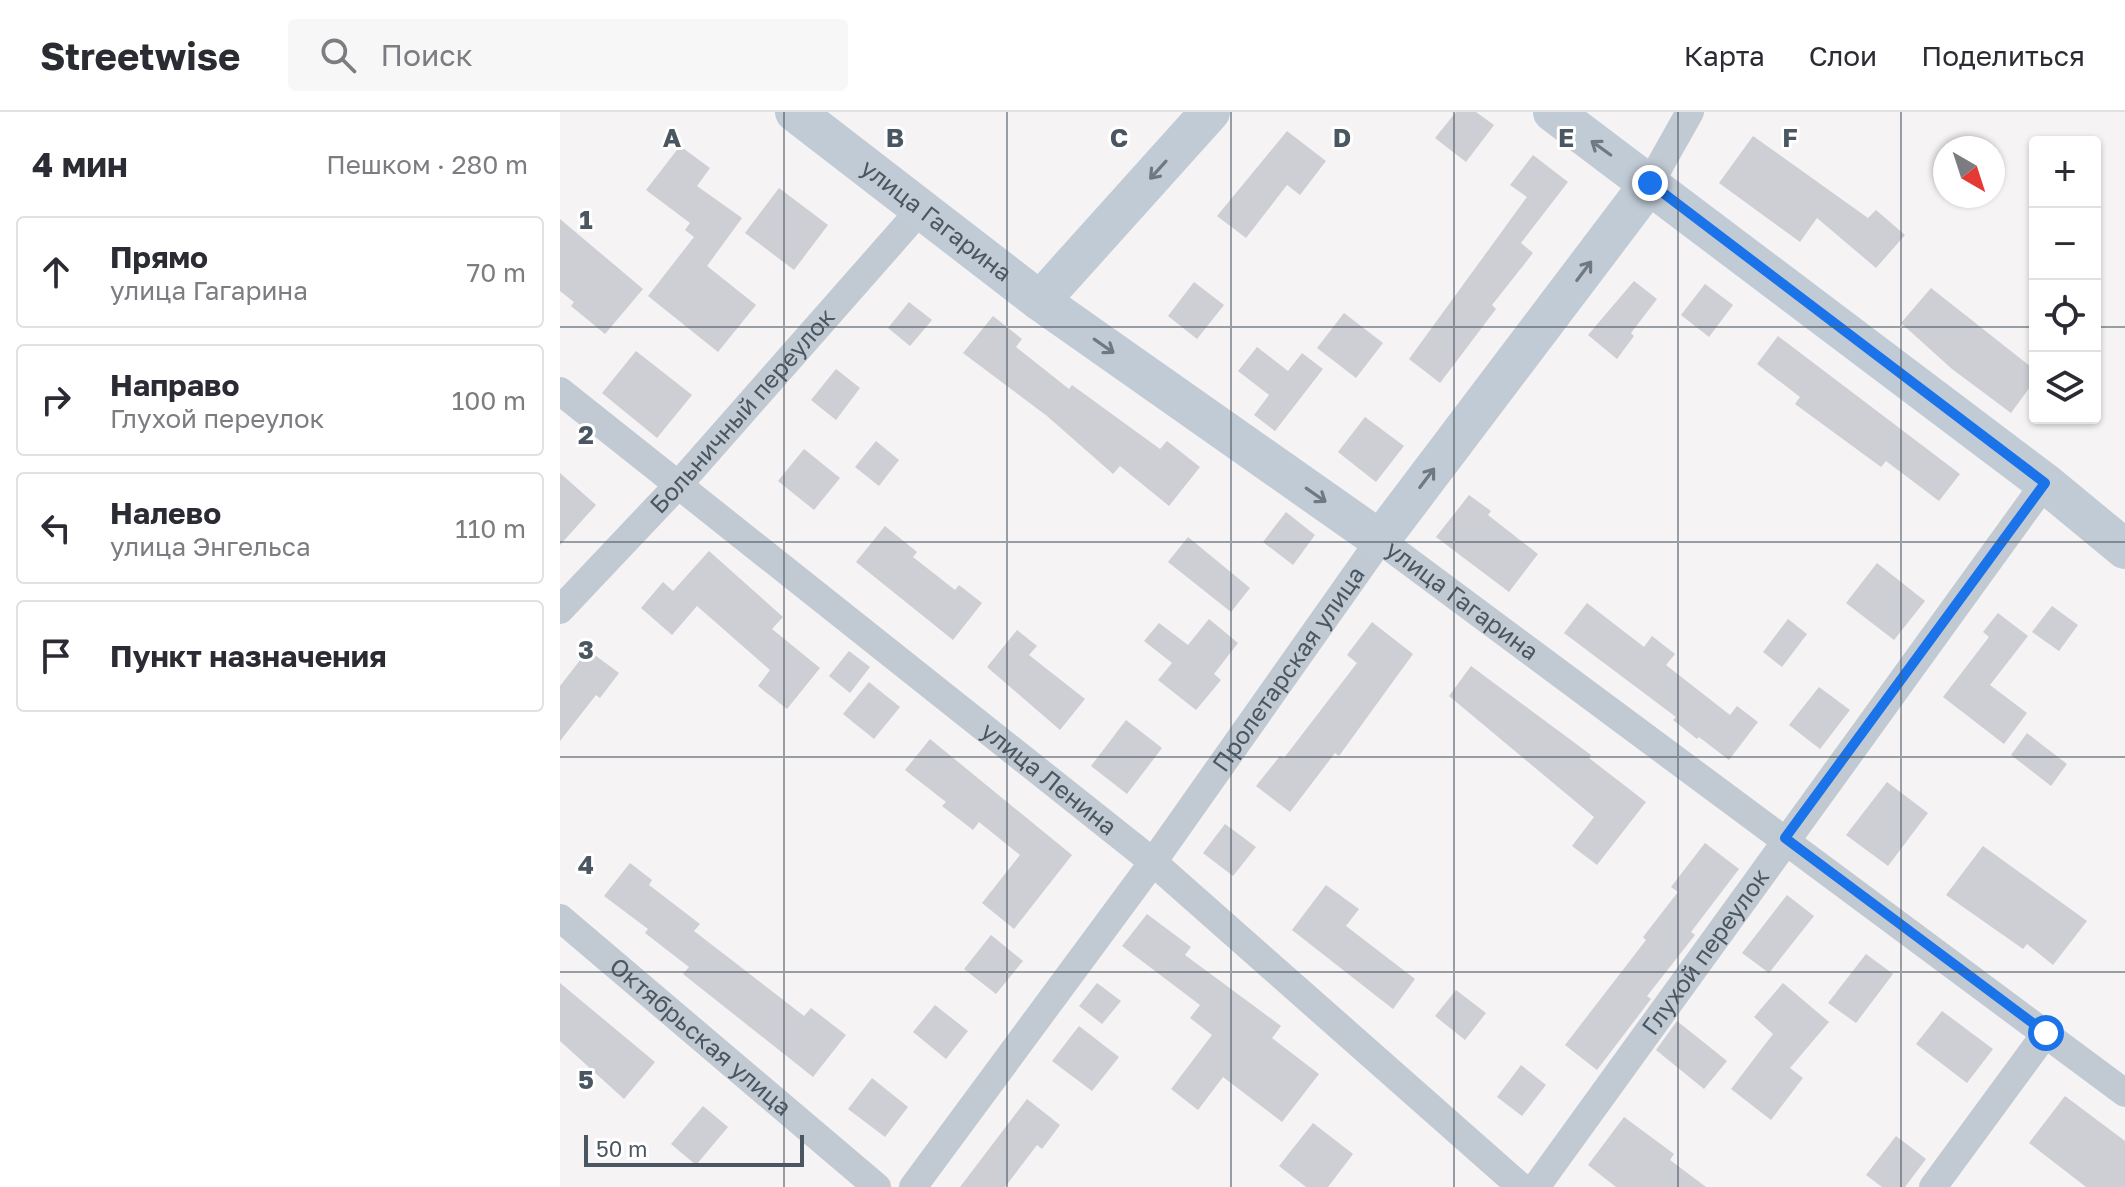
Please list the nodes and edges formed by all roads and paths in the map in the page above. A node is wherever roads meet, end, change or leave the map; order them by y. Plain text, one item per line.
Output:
1 (795, 112) edge
2 (1210, 112) edge
3 (1553, 112) edge
4 (1690, 112) edge
5 (1650, 183) junction
6 (922, 208) junction
7 (1040, 301) junction
8 (560, 391) edge
9 (2045, 483) junction
10 (679, 484) junction
11 (1380, 540) junction
12 (2125, 549) edge
13 (560, 610) edge
14 (1785, 838) junction
15 (1153, 862) junction
16 (560, 918) edge
17 (2046, 1033) junction
18 (2125, 1093) edge
19 (877, 1187) edge
20 (913, 1187) edge
21 (1521, 1187) edge
22 (1536, 1187) edge
23 (1933, 1187) edge

1 - 6 main road, улица Гагарина
2 -> 7 main road
5 -> 3 main road
4 - 5 street, Пролетарская улица
5 - 9 main road
11 -> 5 main road, Пролетарская улица
6 - 7 main road, улица Гагарина
6 - 10 street, Больничный переулок
7 -> 11 main road, улица Гагарина
8 - 10 street, улица Ленина
9 - 12 main road
9 - 14 street, Глухой переулок
10 - 13 street, Больничный переулок
10 - 15 street, улица Ленина
11 - 14 street, улица Гагарина
11 - 15 street, Пролетарская улица
14 - 17 street, улица Гагарина
14 - 22 street, Глухой переулок
15 - 20 street, Пролетарская улица
15 - 21 street, улица Ленина
16 - 19 street, Октябрьская улица
17 - 18 street, улица Гагарина
17 - 23 street

